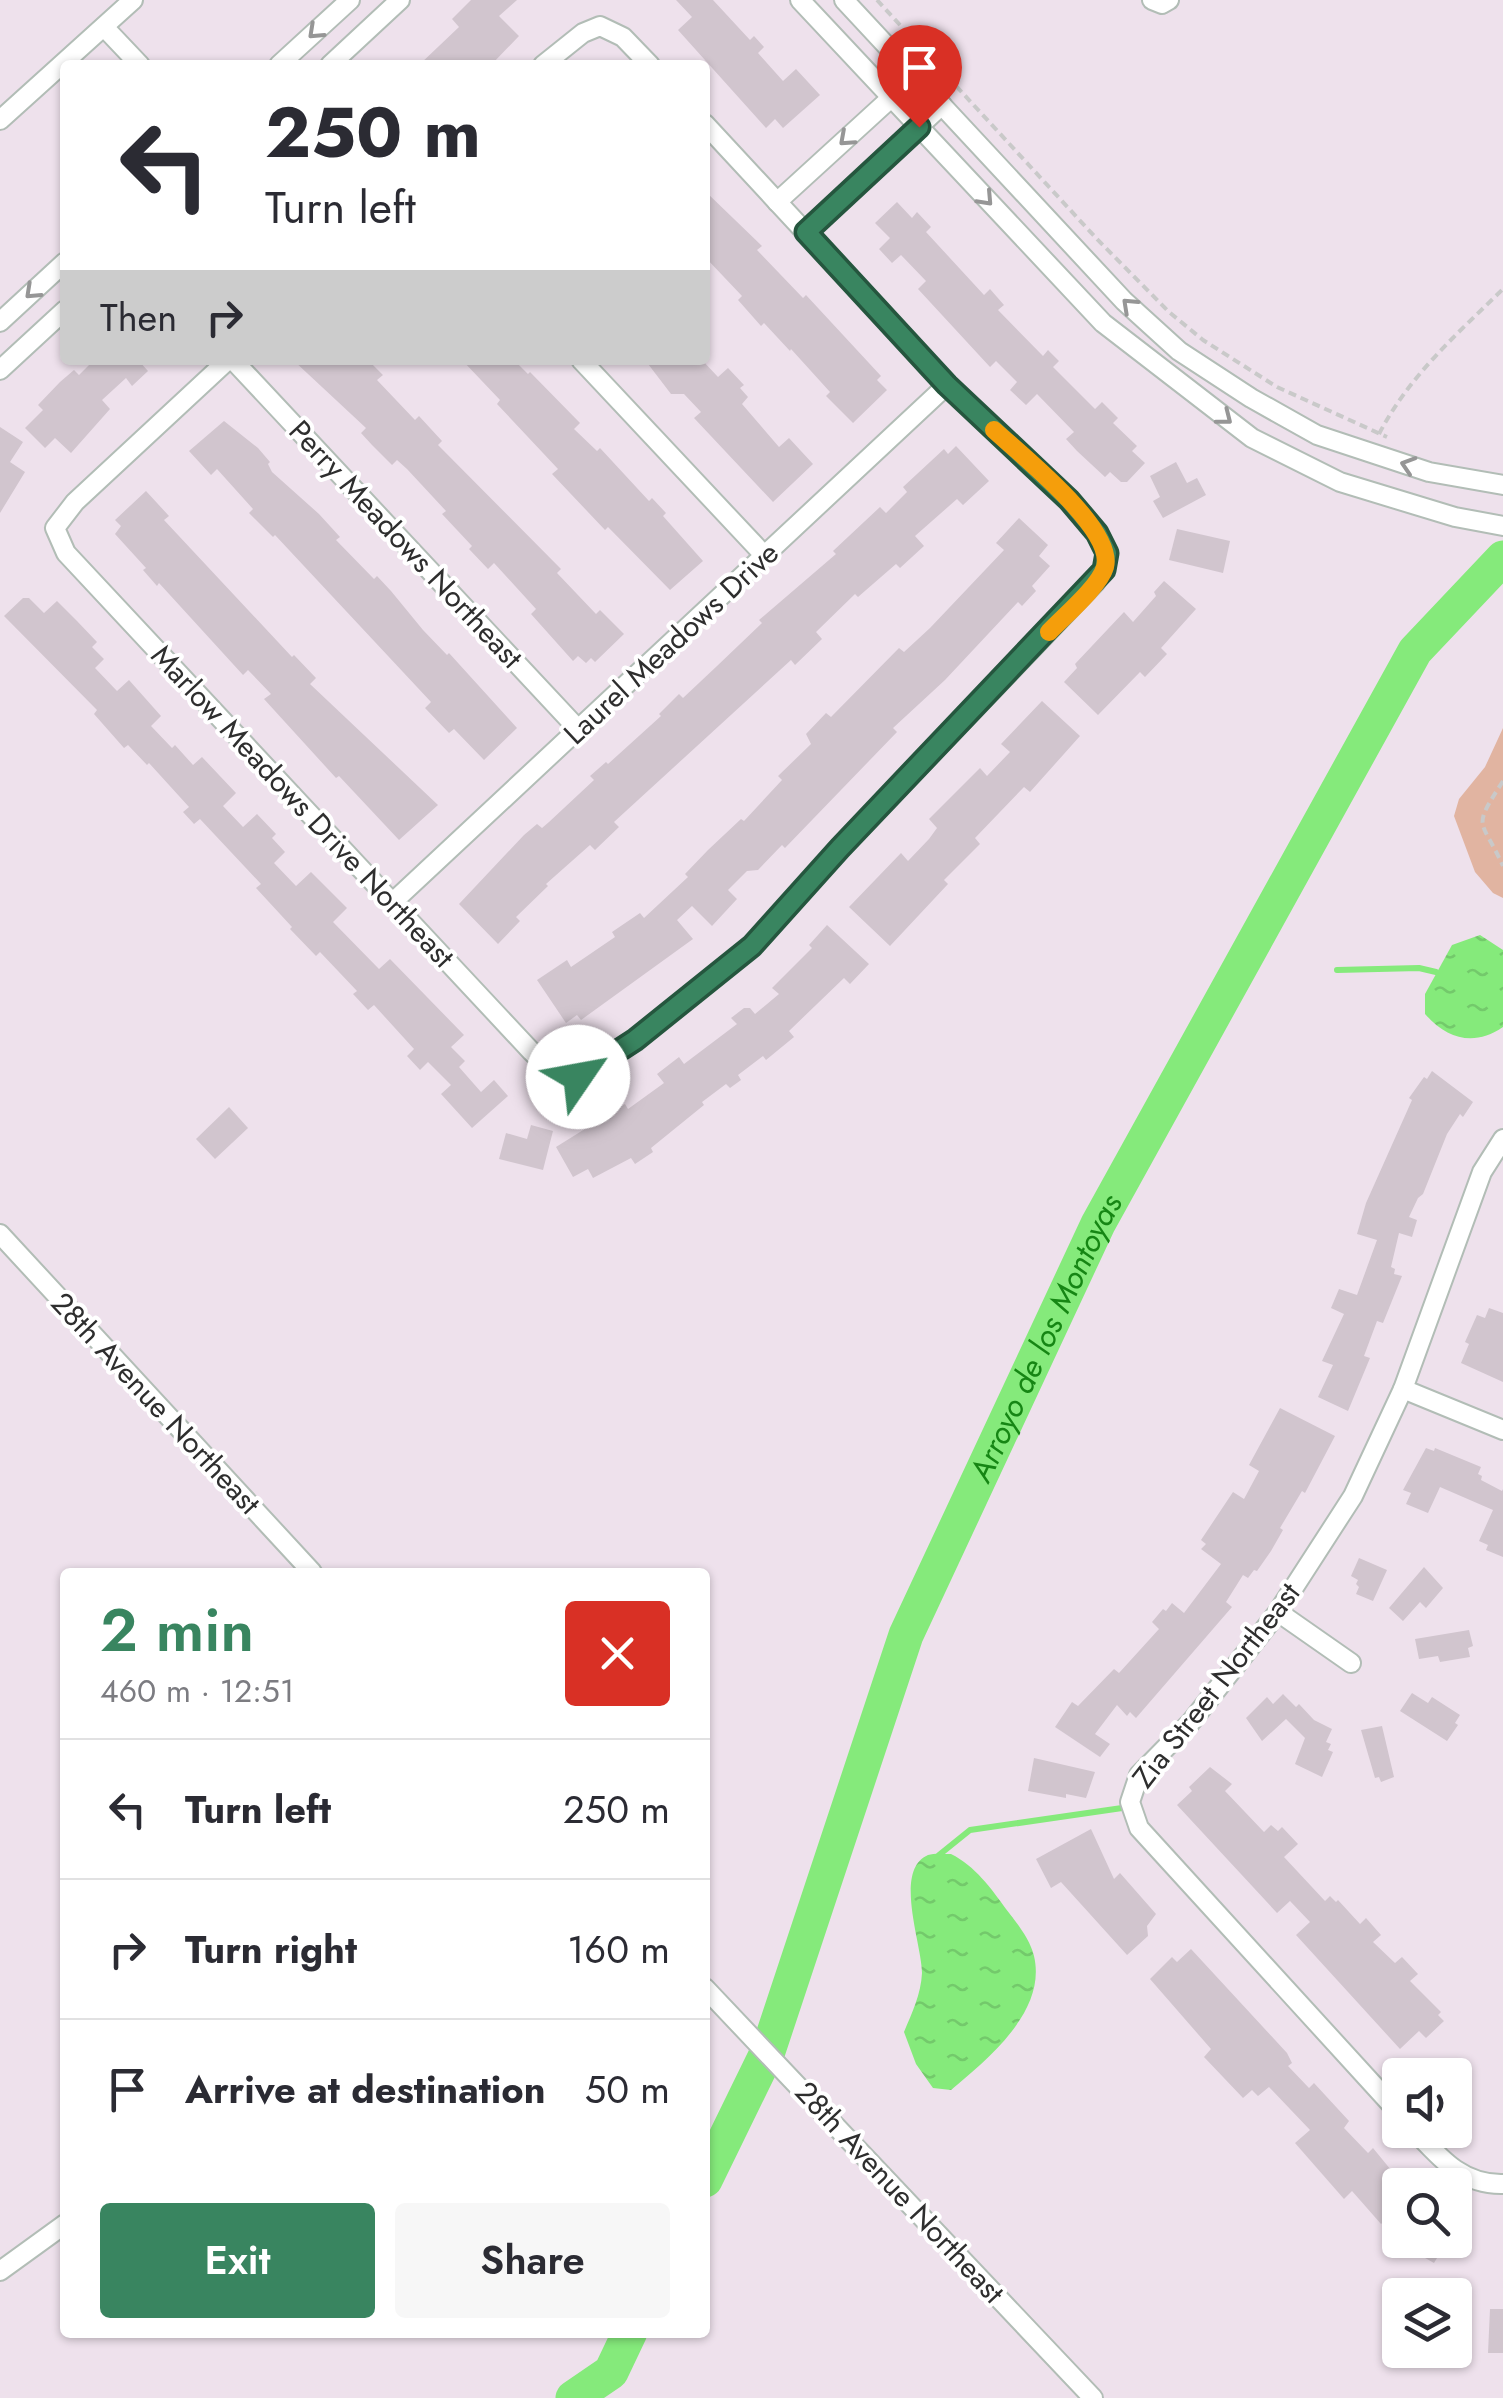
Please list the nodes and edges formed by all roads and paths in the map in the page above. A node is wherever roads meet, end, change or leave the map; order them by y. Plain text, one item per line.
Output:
1 (132, 0) edge
2 (350, 0) edge
3 (400, 0) edge
4 (800, 0) edge
5 (844, 0) edge
6 (877, 0) edge
7 (1152, 0) edge
8 (1169, 0) edge
9 (104, 27) junction
10 (75, 51) junction
11 (65, 60) edge
12 (84, 60) edge
13 (135, 60) edge
14 (285, 60) edge
15 (335, 60) edge
16 (549, 60) edge
17 (645, 60) edge
18 (60, 65) edge
19 (915, 76) junction
20 (892, 97) junction
21 (942, 105) junction
22 (0, 120) edge
23 (919, 127) junction
24 (710, 129) edge
25 (777, 202) junction
26 (806, 232) junction
27 (60, 267) edge
28 (1503, 289) edge
29 (60, 315) edge
30 (0, 322) edge
31 (225, 365) edge
32 (235, 365) edge
33 (586, 365) edge
34 (0, 370) edge
35 (947, 385) junction
36 (1379, 434) junction
37 (1394, 440) dead end
38 (1375, 454) junction
39 (1503, 485) edge
40 (1364, 489) junction
41 (1503, 526) edge
42 (765, 556) junction
43 (578, 729) junction
44 (1503, 781) edge
45 (1503, 866) edge
46 (394, 901) junction
47 (1503, 1139) edge
48 (0, 1234) edge
49 (1403, 1389) junction
50 (1503, 1430) edge
51 (308, 1568) edge
52 (1278, 1612) junction
53 (1351, 1663) dead end
54 (710, 1993) edge
55 (1382, 2094) edge
56 (1431, 2148) edge
57 (1503, 2184) edge
58 (60, 2228) edge
59 (0, 2271) edge
60 (1093, 2398) edge

1 - 9 street
2 -> 14 street
3 - 15 street
4 - 20 street
5 - 19 street
6 - 36 path
7 - 8 street
9 - 10 street
9 - 13 street
10 - 11 street
10 - 12 street
16 - 17 street
18 - 22 street
19 - 20 street
19 - 21 street
20 - 23 street
20 -> 25 street
21 - 23 street
38 -> 21 street
23 - 26 street
23 -> 40 street
24 - 25 street
25 - 26 street
26 - 35 street
27 -> 30 street
28 - 36 path
29 - 34 street
31 - 46 street, Marlow Meadows Drive Northeast
32 - 43 street, Perry Meadows Northeast
33 - 42 street
35 - 42 street, Laurel Meadows Drive
35 - 46 street, Marlow Meadows Drive Northeast
36 - 37 path
39 -> 38 street
38 - 40 street
40 - 41 street
42 - 43 street, Laurel Meadows Drive
43 - 46 street, Laurel Meadows Drive
44 - 45 path
47 - 49 street, Zia Street Northeast
48 - 51 street, 28th Avenue Northeast
49 - 50 street
49 - 52 street, Zia Street Northeast
52 - 53 street
52 - 55 street, Zia Street Northeast
54 - 60 street, 28th Avenue Northeast
56 - 57 street
58 - 59 street

